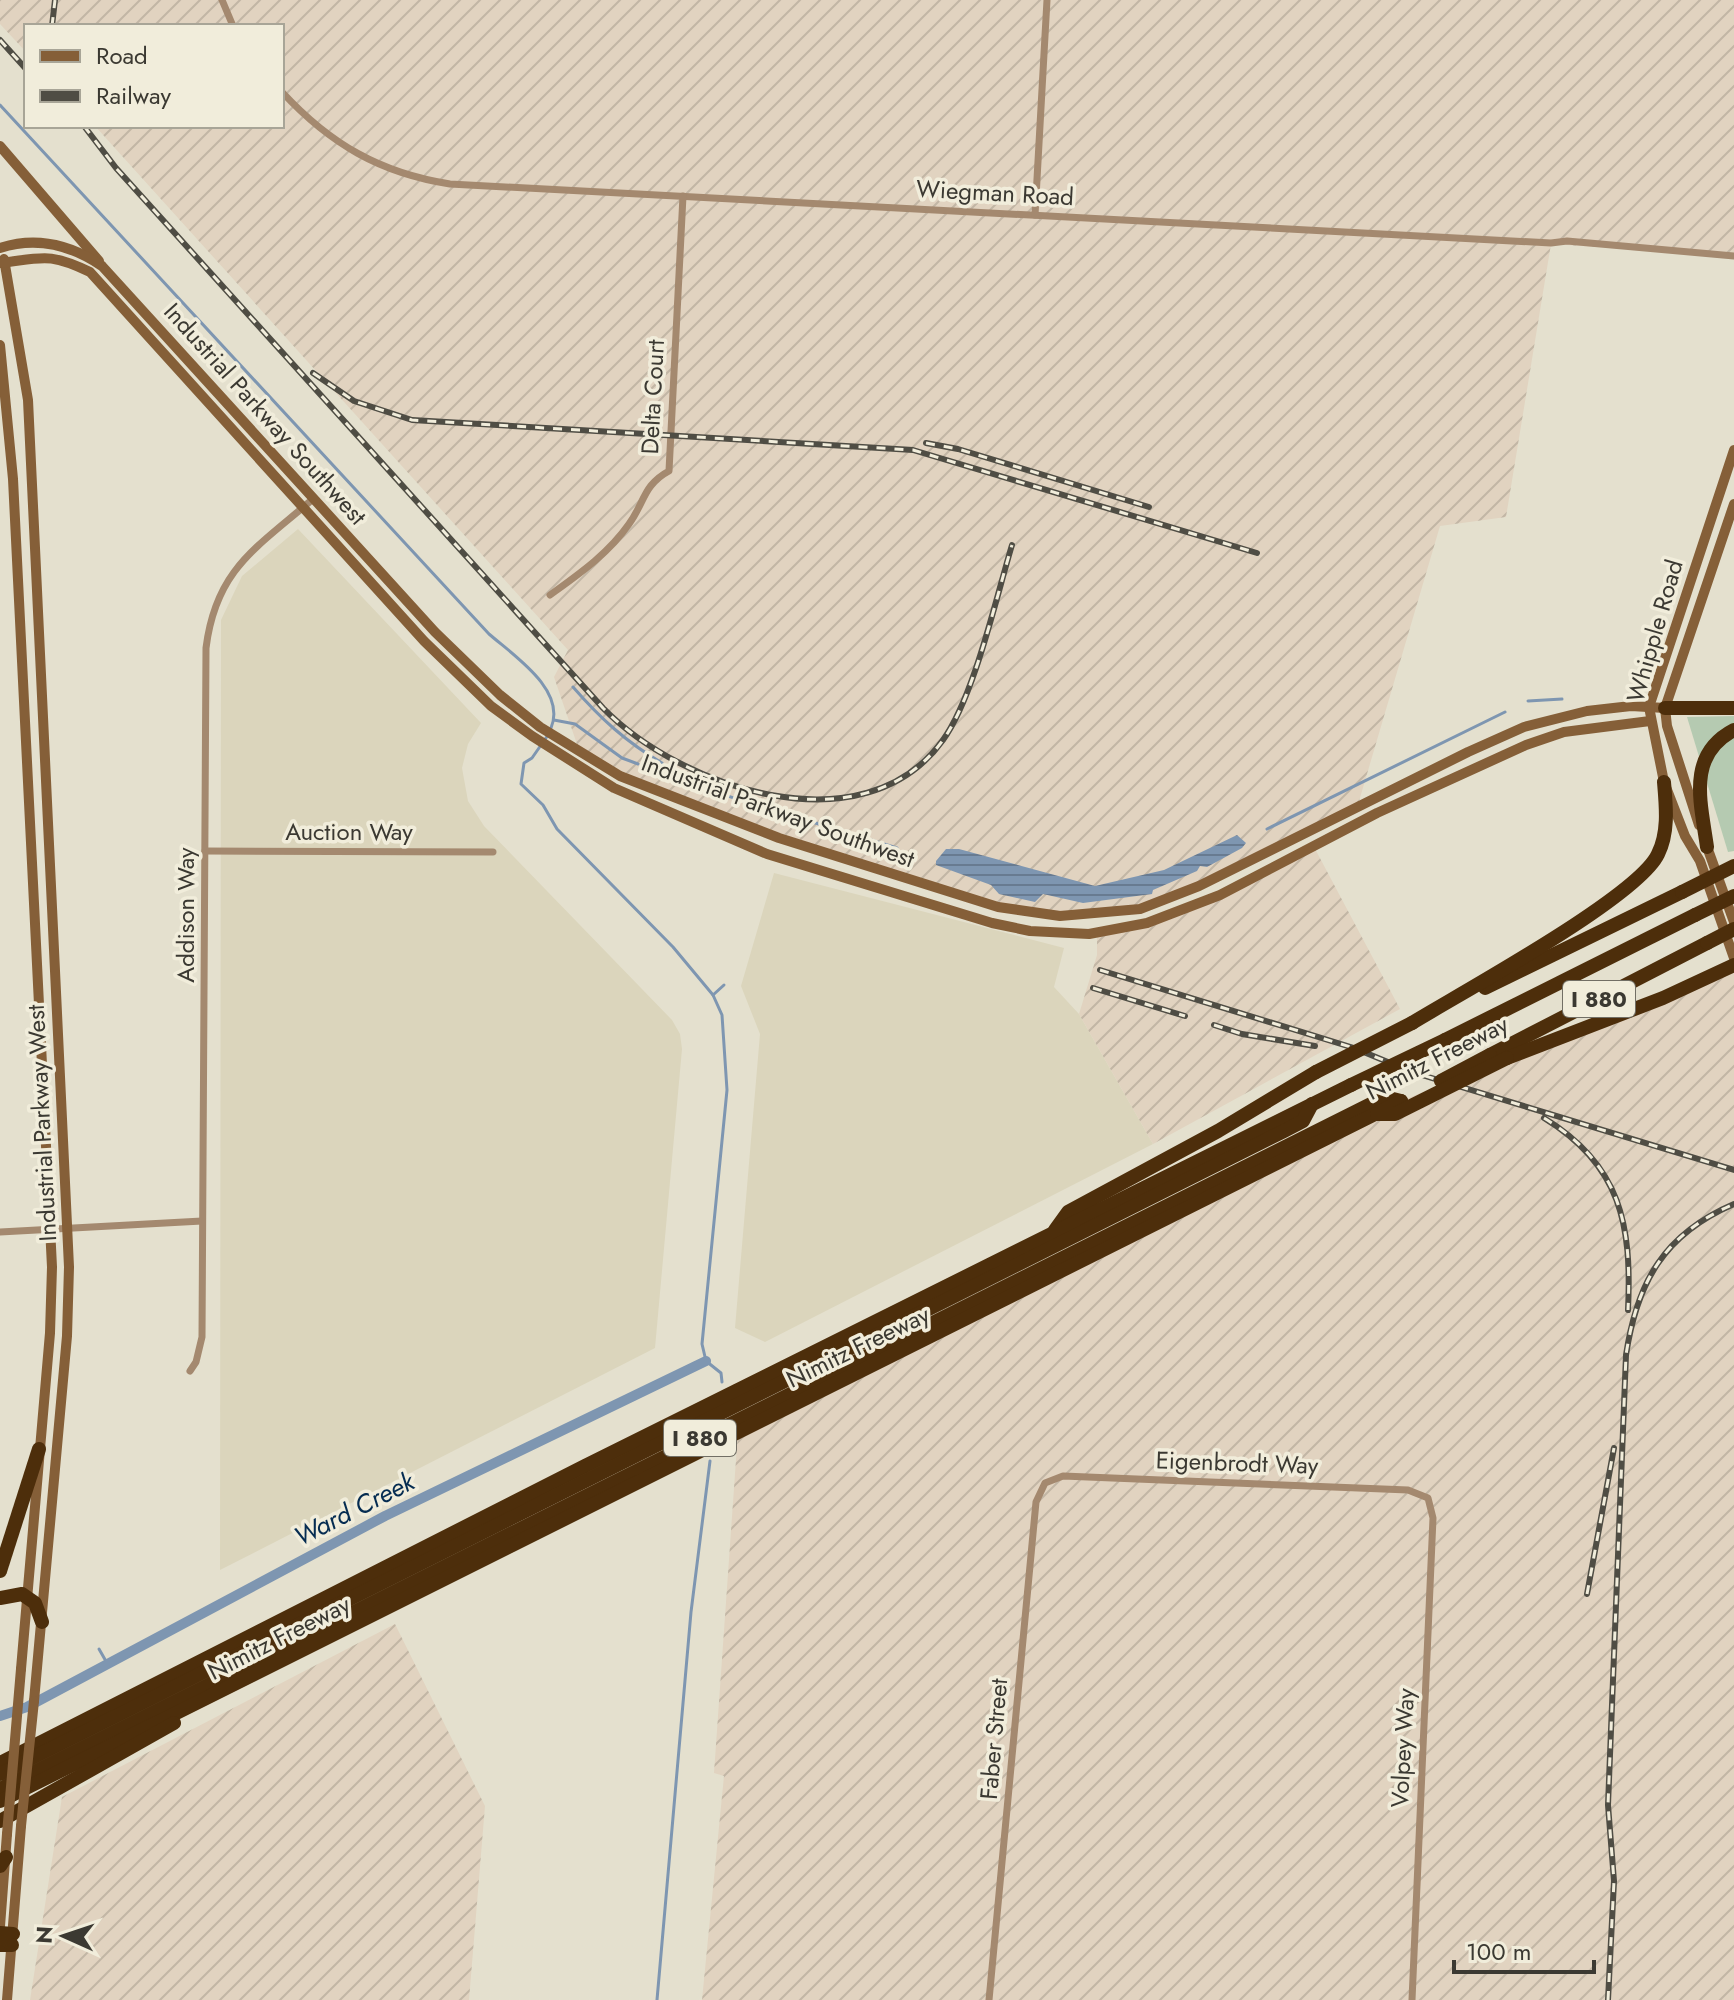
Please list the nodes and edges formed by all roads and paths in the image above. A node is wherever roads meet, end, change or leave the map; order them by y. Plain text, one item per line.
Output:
1 (222, 0) edge
2 (1047, 0) edge
3 (232, 24) edge
4 (284, 94) edge
5 (0, 146) edge
6 (683, 196) junction
7 (1035, 215) junction
8 (0, 247) edge
9 (1734, 256) edge
10 (2, 263) edge
11 (102, 266) junction
12 (0, 345) edge
13 (1734, 450) edge
14 (314, 498) junction
15 (1734, 504) edge
16 (302, 509) junction
17 (550, 595) dead end
18 (1649, 707) junction
19 (1665, 708) junction
20 (1734, 708) edge
21 (1650, 721) junction
22 (1734, 730) edge
23 (1664, 782) junction
24 (779, 838) junction
25 (1707, 847) junction
26 (205, 851) junction
27 (493, 852) dead end
28 (767, 854) junction
29 (1260, 855) junction
30 (1734, 866) edge
31 (1262, 872) junction
32 (1734, 896) edge
33 (1734, 922) edge
34 (1734, 929) edge
35 (1734, 958) edge
36 (1734, 965) edge
37 (1412, 1023) junction
38 (1401, 1101) junction
39 (1312, 1103) junction
40 (1377, 1114) junction
41 (202, 1221) junction
42 (68, 1228) junction
43 (50, 1230) junction
44 (0, 1232) edge
45 (1053, 1232) junction
46 (190, 1371) dead end
47 (39, 1449) junction
48 (1045, 1483) joint
49 (1428, 1498) joint
50 (0, 1571) edge
51 (0, 1598) edge
52 (28, 1598) junction
53 (42, 1622) junction
54 (228, 1688) junction
55 (0, 1763) edge
56 (0, 1774) edge
57 (0, 1789) edge
58 (0, 1801) edge
59 (4, 1828) edge
60 (3, 1862) edge
61 (5, 1937) edge
62 (7, 2000) edge
63 (989, 2000) edge
64 (1412, 2000) edge

1 - 3 street
2 - 7 street
4 - 6 street, Wiegman Road
5 - 11 main road
6 - 7 street, Wiegman Road
6 - 17 street, Delta Court
7 - 9 street, Wiegman Road
8 - 10 main road, Industrial Parkway West
8 - 11 main road, Industrial Parkway Southwest
10 - 16 main road, Industrial Parkway Southwest
10 - 42 main road, Industrial Parkway West
11 - 14 main road, Industrial Parkway Southwest
12 - 43 main road, Industrial Parkway West
13 - 18 main road, Whipple Road
14 - 16 street, Addison Way
14 - 24 main road, Industrial Parkway Southwest
15 - 19 main road, Whipple Road
16 - 26 street, Addison Way
16 - 28 main road, Industrial Parkway Southwest
18 - 19 main road, Industrial Parkway Southwest
18 - 21 main road, Whipple Road
18 - 29 main road, Industrial Parkway Southwest
19 - 20 highway
19 - 21 main road
19 - 25 main road, Whipple Road
21 - 23 main road, Whipple Road
21 - 31 main road, Industrial Parkway Southwest
22 - 25 highway
23 - 35 main road, Whipple Road
23 - 37 highway
24 - 28 main road
24 - 29 main road, Industrial Parkway Southwest
25 - 33 main road, Whipple Road
26 - 27 street, Auction Way
26 - 41 street, Addison Way
28 - 31 main road, Industrial Parkway Southwest
29 - 31 main road
30 - 37 highway, bridge
32 - 39 highway, Nimitz Freeway / I 880, bridge
34 - 38 highway, Nimitz Freeway / I 880, bridge
36 - 40 highway, bridge
37 - 45 highway, bridge
38 - 40 highway, Nimitz Freeway / I 880
38 - 57 highway, I 880
39 - 45 highway, Nimitz Freeway / I 880
39 - 56 highway, I 880
40 - 54 highway, Nimitz Freeway / I 880
41 - 42 street
41 - 46 street, Addison Way
42 - 43 street
42 - 53 main road, Industrial Parkway West
43 - 44 street
43 - 47 main road, Industrial Parkway West
45 - 55 highway, Nimitz Freeway / I 880
47 - 50 highway
47 - 52 main road, Industrial Parkway West
48 - 49 street, Eigenbrodt Way
48 - 63 street, Faber Street
49 - 64 street, Volpey Way
51 - 52 highway
52 - 53 highway
52 - 59 main road, Industrial Parkway West, bridge
53 - 61 main road, Industrial Parkway West, bridge
54 - 58 highway, Nimitz Freeway / I 880
54 - 59 highway
59 - 60 main road, Industrial Parkway West
60 - 61 main road, Industrial Parkway West
61 - 62 main road, Industrial Parkway West

